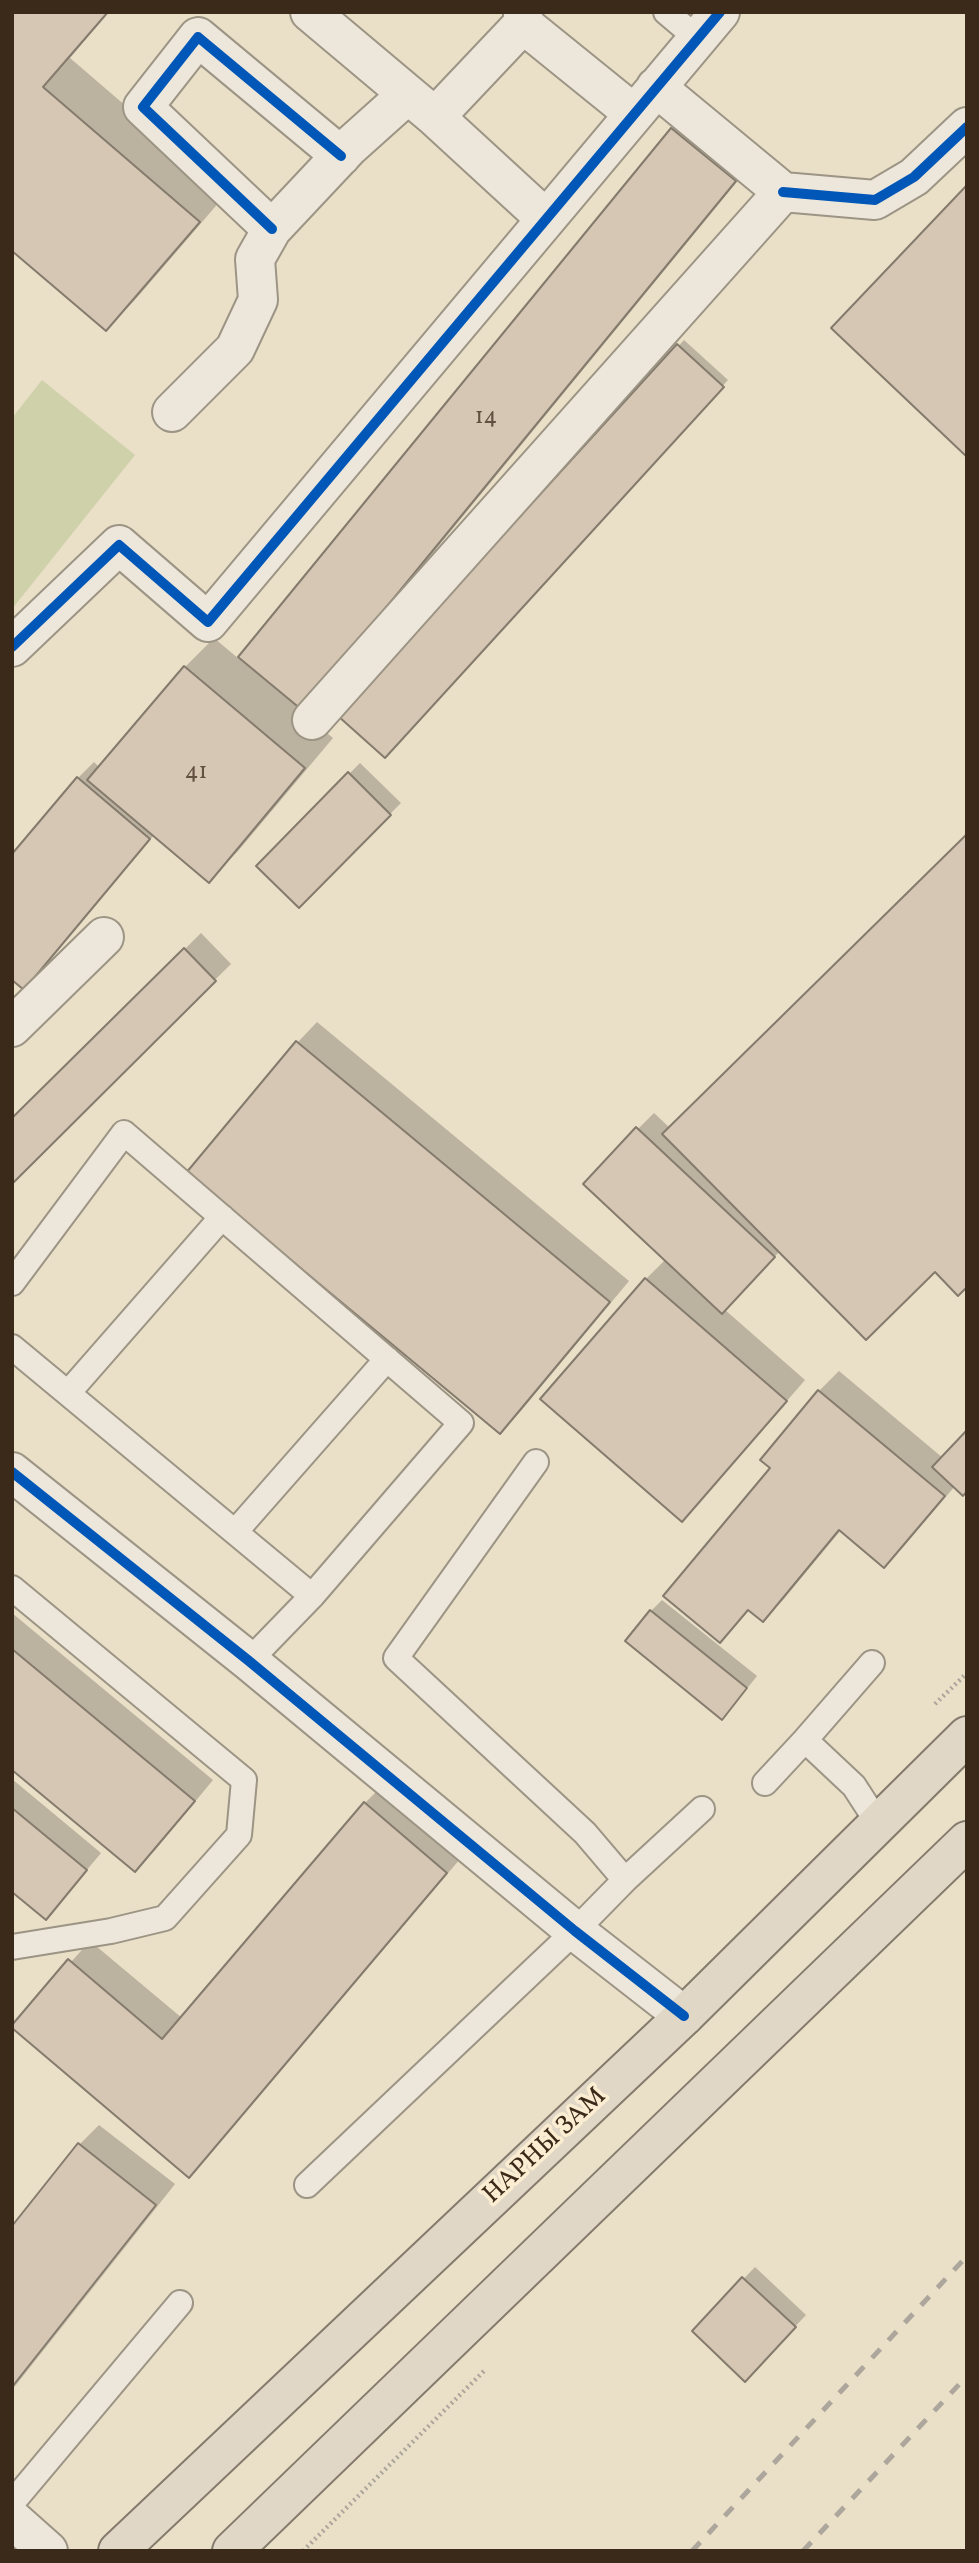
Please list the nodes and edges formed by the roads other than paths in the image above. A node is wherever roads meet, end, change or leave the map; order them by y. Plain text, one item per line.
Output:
1 (310, 12) edge
2 (666, 12) edge
3 (523, 18) edge
4 (709, 25) edge
5 (645, 100) junction
6 (421, 106) junction
7 (967, 127) edge
8 (341, 156) junction
9 (783, 192) junction
10 (546, 219) junction
11 (272, 229) junction
12 (172, 412) dead end
13 (12, 647) edge
14 (312, 720) dead end
15 (104, 937) dead end
16 (12, 1027) edge
17 (222, 1217) junction
18 (12, 1283) edge
19 (12, 1347) edge
20 (387, 1359) junction
21 (68, 1393) junction
22 (536, 1462) dead end
23 (12, 1472) edge
24 (235, 1532) junction
25 (12, 1588) edge
26 (312, 1596) junction
27 (248, 1661) junction
28 (872, 1664) dead end
29 (967, 1735) edge
30 (805, 1740) junction
31 (765, 1783) dead end
32 (702, 1809) dead end
33 (878, 1823) junction
34 (961, 1856) edge
35 (625, 1880) junction
36 (575, 1931) junction
37 (12, 1947) edge
38 (684, 2016) junction
39 (307, 2185) dead end
40 (180, 2303) dead end
41 (12, 2503) edge
42 (12, 2519) edge
43 (48, 2551) edge
44 (118, 2551) edge
45 (232, 2551) edge

1 - 6 street
2 - 4 lane
3 - 5 street
3 - 6 street
4 - 5 street
5 - 9 street
5 - 10 street
6 - 8 street
6 - 10 street
7 - 9 street
8 - 11 street
8 - 11 street
9 - 14 street
10 - 13 street
11 - 12 street
15 - 16 street
17 - 18 lane
17 - 20 lane
17 - 21 lane
19 - 21 lane
20 - 24 lane
20 - 26 lane
21 - 24 lane
22 - 35 lane
23 - 27 street
24 - 26 lane
25 - 37 lane
26 - 27 lane
27 - 36 street
28 - 30 lane
29 - 33 main road, НАРНЫ ЗАМ
30 - 31 lane
30 - 33 lane
32 - 35 lane
33 - 38 main road, НАРНЫ ЗАМ
34 - 45 main road
35 - 36 lane
36 - 38 street
36 - 39 lane
38 - 44 main road, НАРНЫ ЗАМ
40 - 41 lane
42 - 43 street

